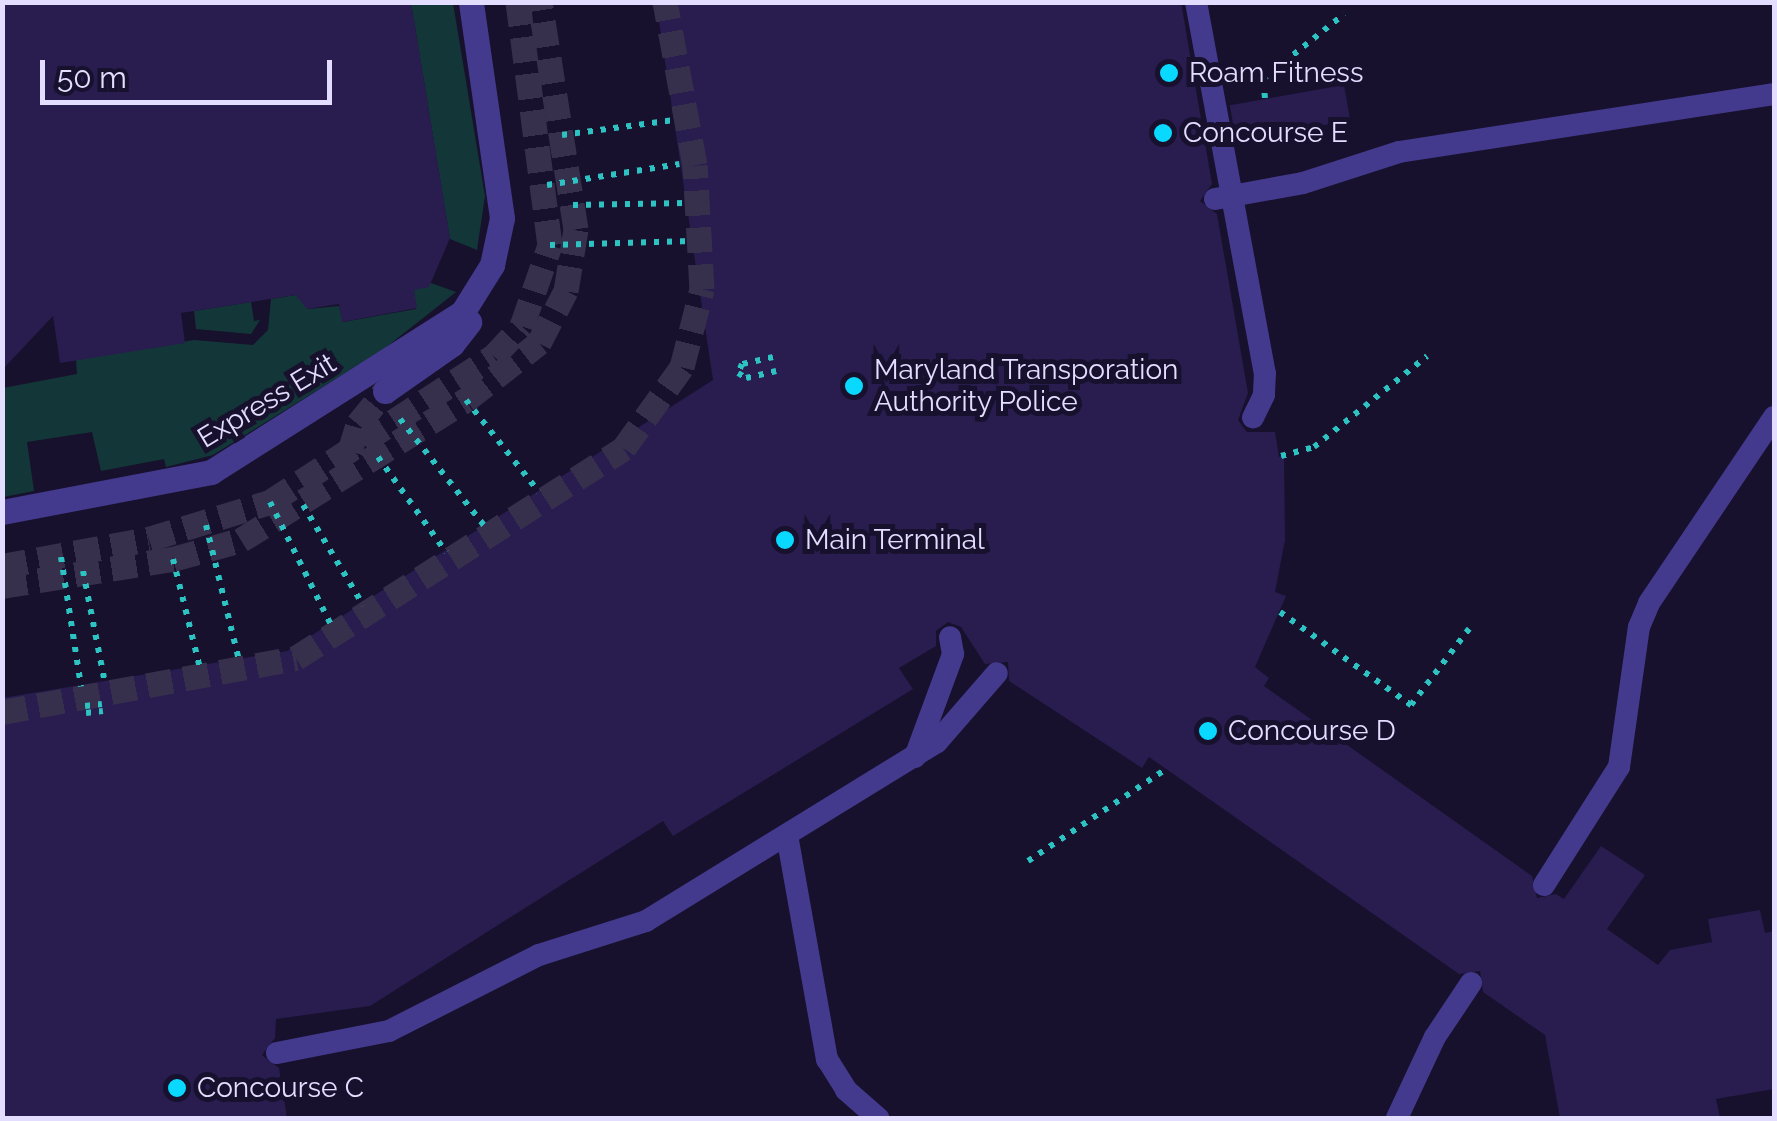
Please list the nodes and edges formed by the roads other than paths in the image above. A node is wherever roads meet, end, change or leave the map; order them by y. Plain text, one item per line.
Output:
1 (470, 2) edge
2 (1196, 2) edge
3 (1774, 94) edge
4 (1223, 198) junction
5 (475, 295) junction
6 (385, 391) tunnel mouth
7 (1774, 417) edge
8 (1253, 418) dead end
9 (2, 512) edge
10 (950, 638) dead end
11 (997, 673) dead end
12 (915, 757) junction
13 (787, 835) junction
14 (1544, 885) dead end
15 (1471, 983) dead end
16 (277, 1053) dead end
17 (878, 1118) edge
18 (1397, 1118) edge

1 - 5 street, Express Exit
2 - 4 lane
3 - 4 lane
4 - 8 lane
5 - 6 street, Express Exit
5 - 9 street, Express Exit
7 - 14 lane
10 - 12 lane
11 - 12 lane
12 - 13 lane
13 - 16 lane
13 - 17 lane
15 - 18 lane

